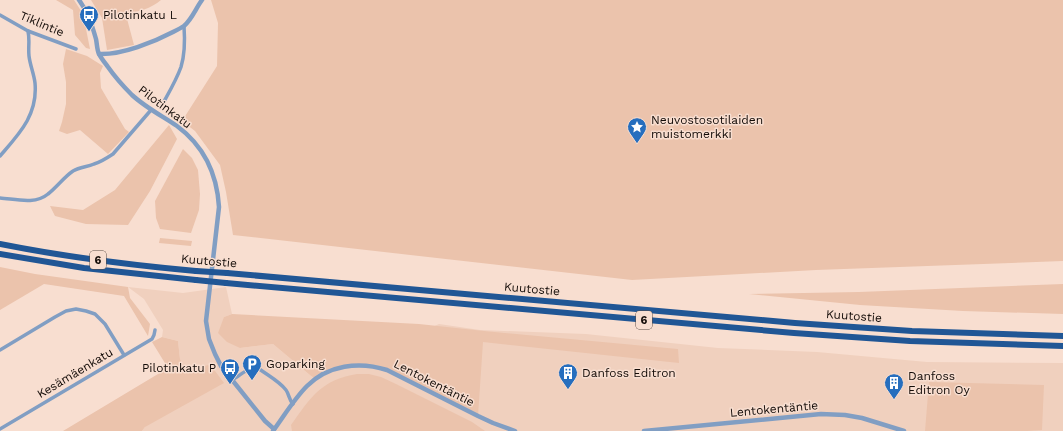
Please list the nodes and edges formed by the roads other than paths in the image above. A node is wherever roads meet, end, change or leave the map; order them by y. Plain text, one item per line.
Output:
1 (79, 0) edge
2 (202, 0) edge
3 (0, 15) edge
4 (184, 26) junction
5 (28, 31) junction
6 (76, 49) dead end
7 (99, 54) junction
8 (161, 107) dead end
9 (151, 110) junction
10 (0, 156) edge
11 (0, 198) edge
12 (0, 243) edge
13 (0, 254) edge
14 (155, 330) dead end
15 (1063, 336) edge
16 (1063, 346) edge
17 (0, 350) edge
18 (124, 355) junction
19 (232, 380) junction
20 (293, 404) junction
21 (0, 429) edge
22 (274, 430) edge
23 (515, 431) edge
24 (644, 431) edge
25 (904, 431) edge

1 - 7 street, Pilotinkatu
2 - 4 street
3 - 5 street, Tiklintie
4 - 7 street
4 - 8 street
5 - 6 street, Tiklintie
5 - 10 street
7 - 9 street, Pilotinkatu
9 - 11 street
9 - 19 street, Pilotinkatu
12 - 15 highway, Kuutostie / 6, bridge
13 - 16 highway, Kuutostie / 6, bridge
14 - 18 street, Kesämäenkatu
17 - 18 street
18 - 21 street, Kesämäenkatu
19 - 20 street
19 - 22 street, Pilotinkatu
20 - 22 street, Lentokentäntie
20 - 23 street, Lentokentäntie
24 - 25 street, Lentokentäntie

